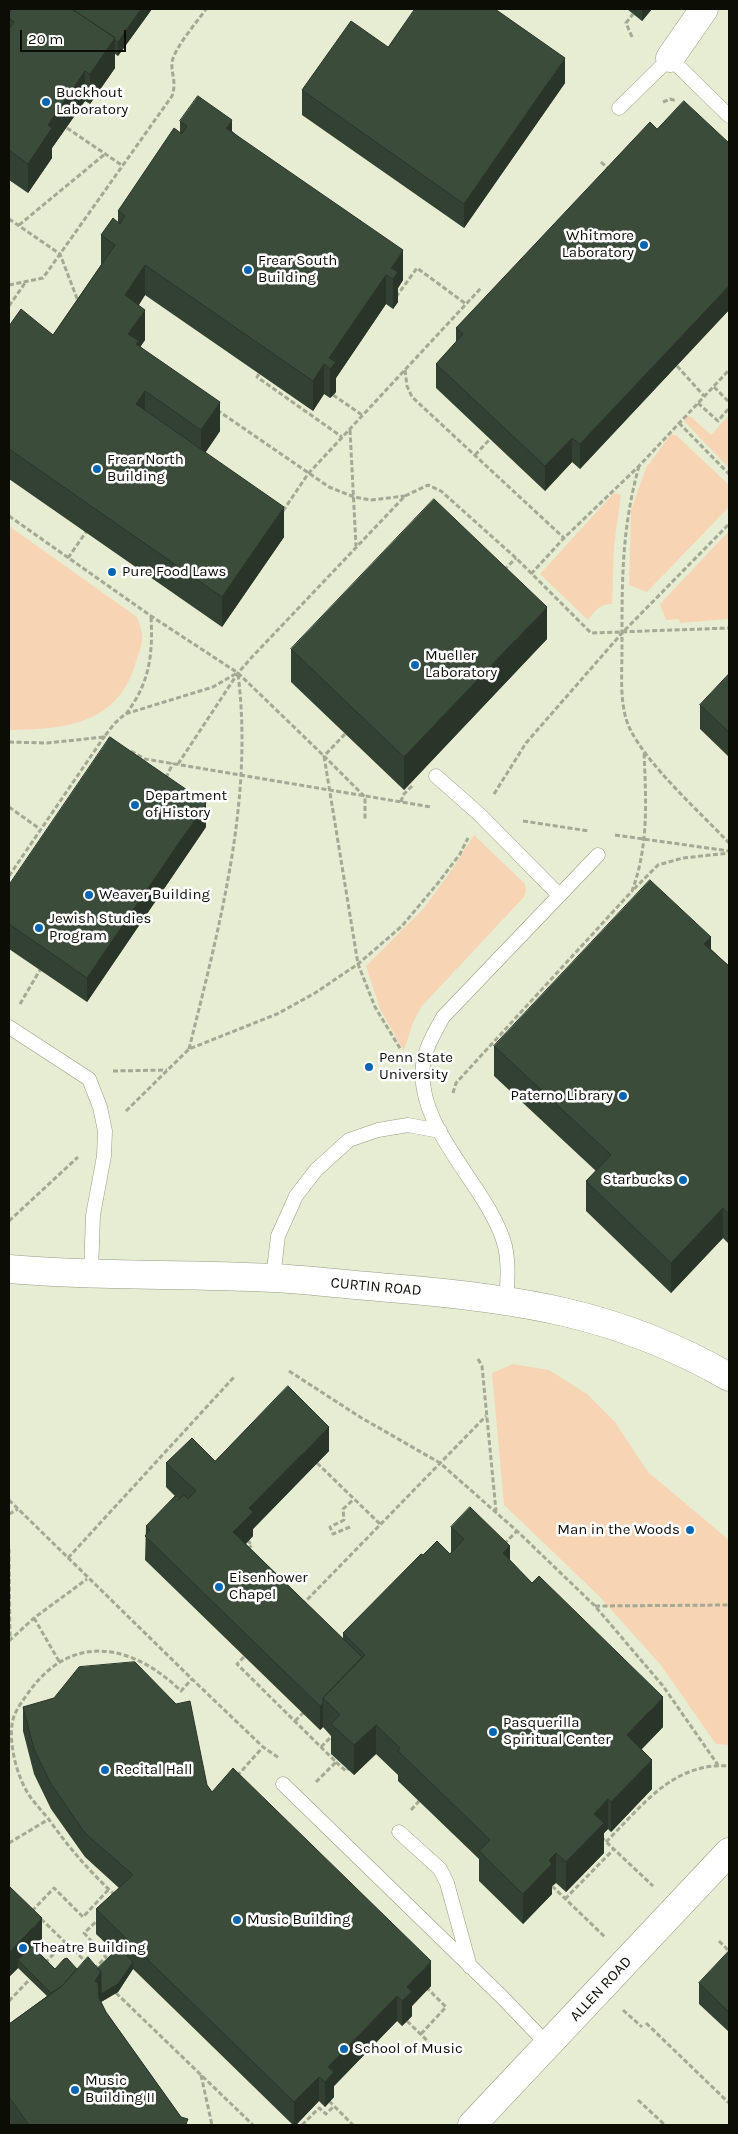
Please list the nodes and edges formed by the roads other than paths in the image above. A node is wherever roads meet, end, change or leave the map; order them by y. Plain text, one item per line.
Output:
1 (704, 9) edge
2 (670, 58) junction
3 (619, 108) dead end
4 (729, 116) edge
5 (436, 776) dead end
6 (598, 855) dead end
7 (559, 895) junction
8 (9, 1027) edge
9 (440, 1131) junction
10 (9, 1269) edge
11 (91, 1273) junction
12 (273, 1278) junction
13 (506, 1299) junction
14 (729, 1377) edge
15 (283, 1784) dead end
16 (399, 1832) dead end
17 (729, 1852) edge
18 (470, 1967) junction
19 (549, 2046) junction
20 (472, 2125) edge

1 - 2 street
2 - 3 lane
2 - 4 lane
5 - 7 lane
6 - 7 lane
7 - 9 lane
8 - 11 lane
9 - 12 lane
9 - 13 lane
10 - 11 street, CURTIN ROAD
11 - 12 street, CURTIN ROAD
12 - 13 street, CURTIN ROAD
13 - 14 street, CURTIN ROAD
15 - 18 lane
16 - 18 lane
17 - 19 street, ALLEN ROAD
18 - 19 lane
19 - 20 street, ALLEN ROAD

